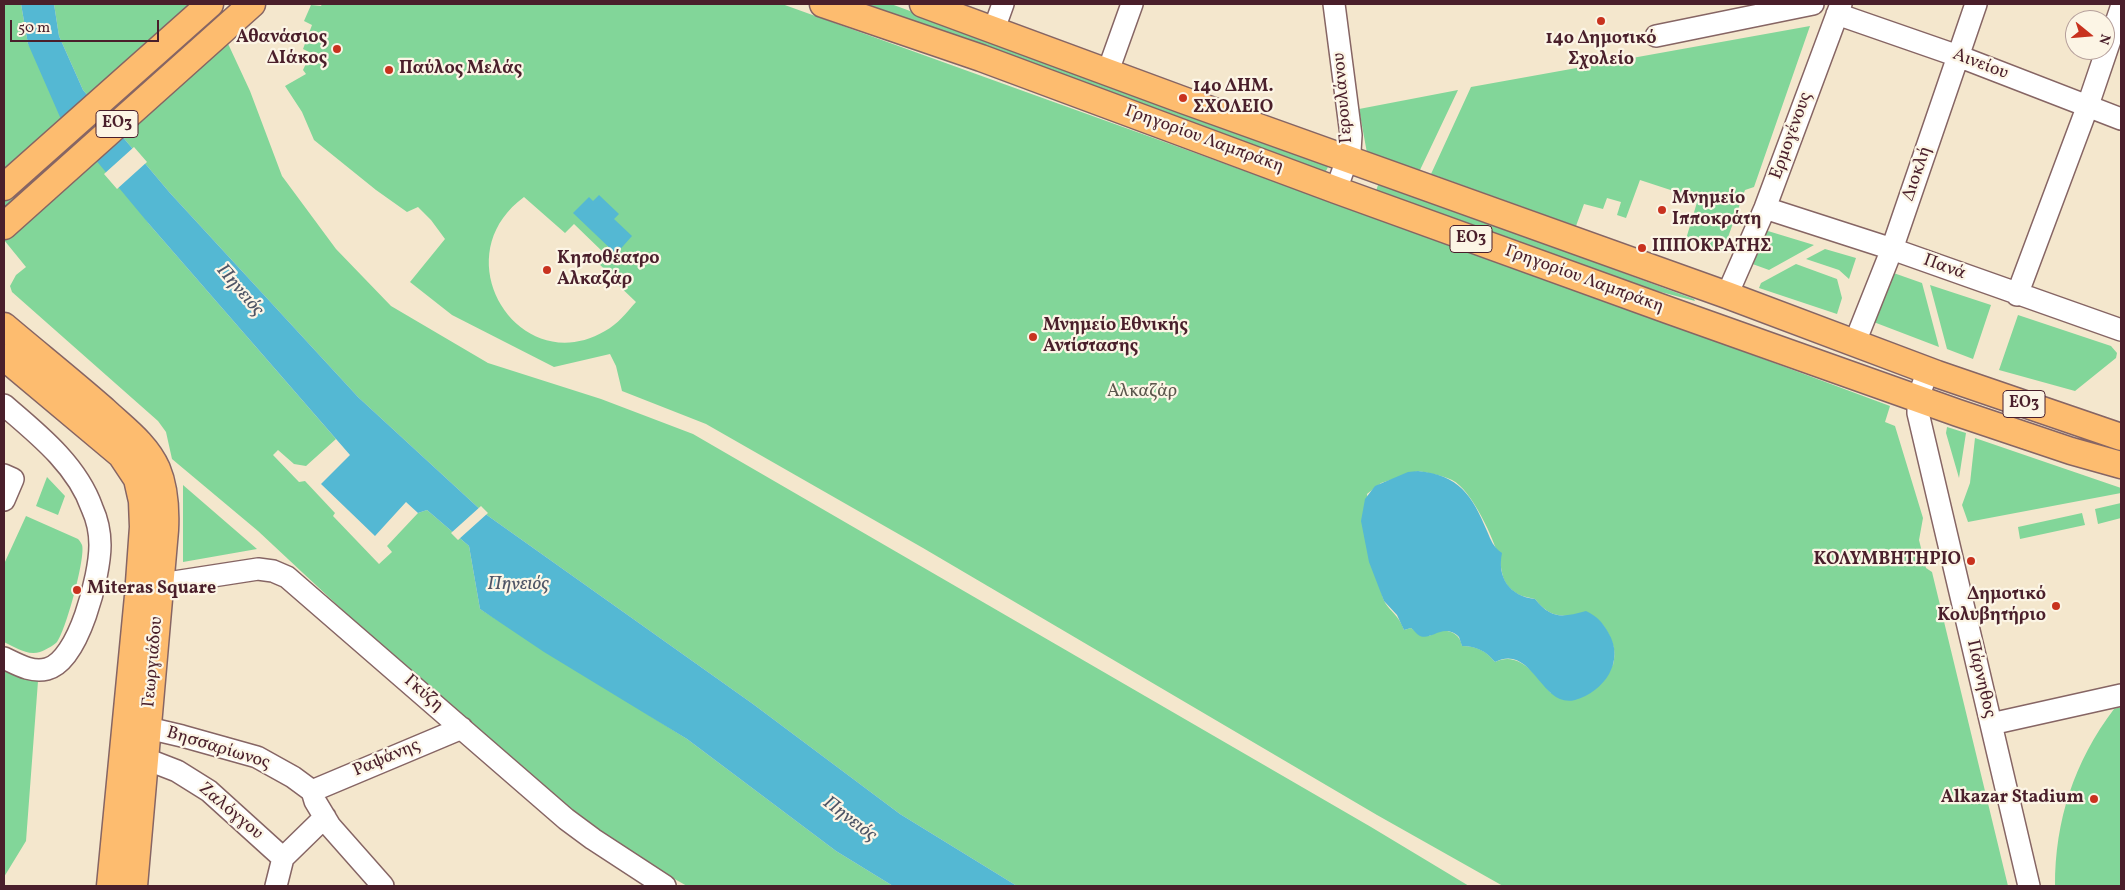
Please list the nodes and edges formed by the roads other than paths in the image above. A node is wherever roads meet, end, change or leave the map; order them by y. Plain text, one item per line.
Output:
1 (210, 4) edge
2 (823, 4) edge
3 (923, 4) edge
4 (1003, 4) edge
5 (1132, 4) edge
6 (1334, 4) edge
7 (1813, 4) edge
8 (1976, 4) edge
9 (2121, 8) edge
10 (1839, 9) edge
11 (237, 11) edge
12 (994, 29) junction
13 (1656, 36) dead end
14 (1958, 56) junction
15 (1108, 71) junction
16 (2087, 108) junction
17 (2121, 120) edge
18 (1348, 158) junction
19 (4, 187) edge
20 (1336, 190) junction
21 (1765, 208) junction
22 (4, 226) edge
23 (1892, 249) junction
24 (1728, 295) junction
25 (2017, 295) junction
26 (4, 326) edge
27 (2121, 330) edge
28 (1854, 342) junction
29 (4, 357) edge
30 (1928, 370) junction
31 (1844, 371) junction
32 (4, 406) edge
33 (1918, 406) junction
34 (2118, 430) edge
35 (2121, 465) edge
36 (143, 466) junction
37 (4, 475) edge
38 (4, 500) edge
39 (160, 584) junction
40 (4, 658) edge
41 (2121, 695) edge
42 (1990, 724) junction
43 (148, 728) junction
44 (462, 728) junction
45 (146, 759) junction
46 (312, 791) junction
47 (325, 817) junction
48 (283, 858) junction
49 (110, 886) edge
50 (134, 886) edge
51 (276, 886) edge
52 (383, 886) edge
53 (665, 886) edge
54 (2028, 886) edge

1 - 19 main road, ΕΟ3
2 - 20 main road, Γρηγορίου Λαμπράκη / ΕΟ3
3 - 12 main road, Γρηγορίου Λαμπράκη / ΕΟ3
4 - 12 street
5 - 15 street
6 - 18 street, Γερουλάνου
7 - 13 street
8 - 14 street, Διοκλή
9 - 16 street
10 - 14 street, Αινείου
10 - 21 street, Ερμογένους
11 - 22 main road, ΕΟ3
12 - 15 main road, Γρηγορίου Λαμπράκη / ΕΟ3
14 - 16 street, Αινείου
14 - 23 street, Διοκλή
15 - 18 main road, Γρηγορίου Λαμπράκη / ΕΟ3
16 - 17 street, Αινείου
16 - 25 street
18 - 20 street, Γερουλάνου
18 - 24 main road, Γρηγορίου Λαμπράκη / ΕΟ3
20 - 31 main road, Γρηγορίου Λαμπράκη / ΕΟ3
21 - 23 street, Πανά
21 - 24 street, Ερμογένους
23 - 25 street, Πανά
23 - 28 street, Διοκλή
24 - 28 main road, Γρηγορίου Λαμπράκη / ΕΟ3
25 - 27 street, Πανά
26 - 36 main road, Γεωργιάδου
28 - 30 main road, Γρηγορίου Λαμπράκη / ΕΟ3
28 - 31 main road
29 - 36 main road, Γεωργιάδου
30 - 33 street
30 - 34 main road, Γρηγορίου Λαμπράκη / ΕΟ3
31 - 33 main road, Γρηγορίου Λαμπράκη / ΕΟ3
32 - 40 street
33 - 35 main road, Γρηγορίου Λαμπράκη / ΕΟ3
33 - 42 street, Πάρνηθος
36 - 39 main road, Γεωργιάδου
36 - 49 main road, Γεωργιάδου
37 - 38 street
39 - 43 main road, Γεωργιάδου
39 - 44 street, Γκύζη
41 - 42 street
42 - 54 street, Πάρνηθος
43 - 45 main road, Γεωργιάδου
43 - 46 street, Βησσαρίωνος
44 - 46 street, Ραψάνης
44 - 53 street, Γκύζη
45 - 48 street, Ζαλόγγου
45 - 50 main road, Γεωργιάδου
46 - 47 street, Βησσαρίωνος
47 - 48 street
47 - 52 street, Βησσαρίωνος
48 - 51 street

